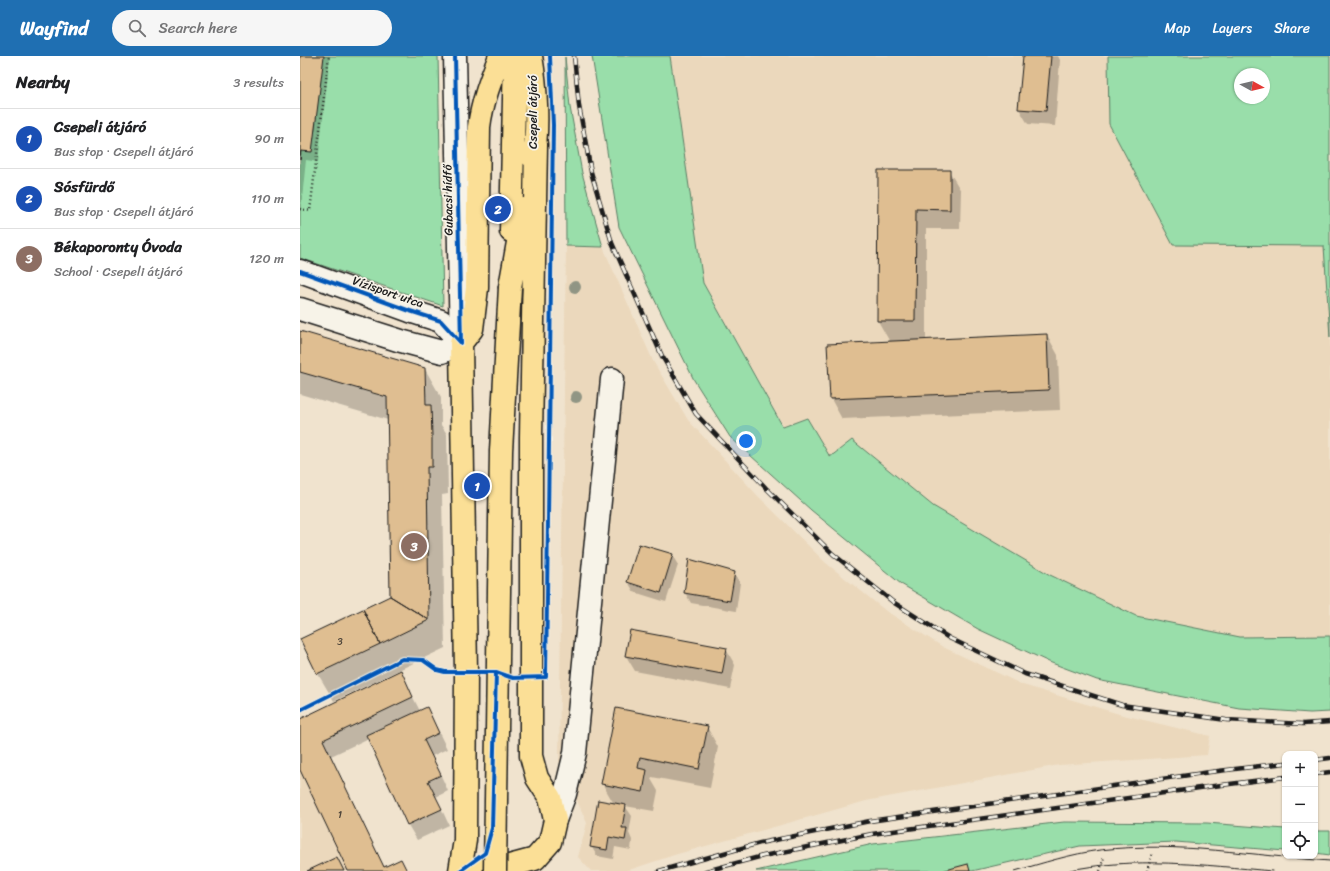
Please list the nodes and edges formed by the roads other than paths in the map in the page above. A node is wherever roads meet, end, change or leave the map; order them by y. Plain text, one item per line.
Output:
1 (455, 56) edge
2 (500, 56) edge
3 (515, 56) edge
4 (531, 56) edge
5 (536, 144) junction
6 (300, 271) edge
7 (510, 287) junction
8 (300, 309) edge
9 (410, 311) junction
10 (401, 342) junction
11 (461, 343) junction
12 (612, 379) dead end
13 (555, 820) junction
14 (460, 871) edge
15 (495, 871) edge

1 - 11 street, Gubacsi hídfő
2 - 11 main road
3 - 7 main road, Csepeli átjáró
4 - 5 main road, Csepeli átjáró
5 - 7 main road, Csepeli átjáró
5 - 13 main road
6 - 9 street, Vízisport utca
7 - 15 main road, Csepeli átjáró, bridge
8 - 10 street
9 - 10 street, Vízisport utca
9 - 11 street, Vízisport utca
10 - 11 street
11 - 14 main road
12 - 13 street
13 - 14 main road

